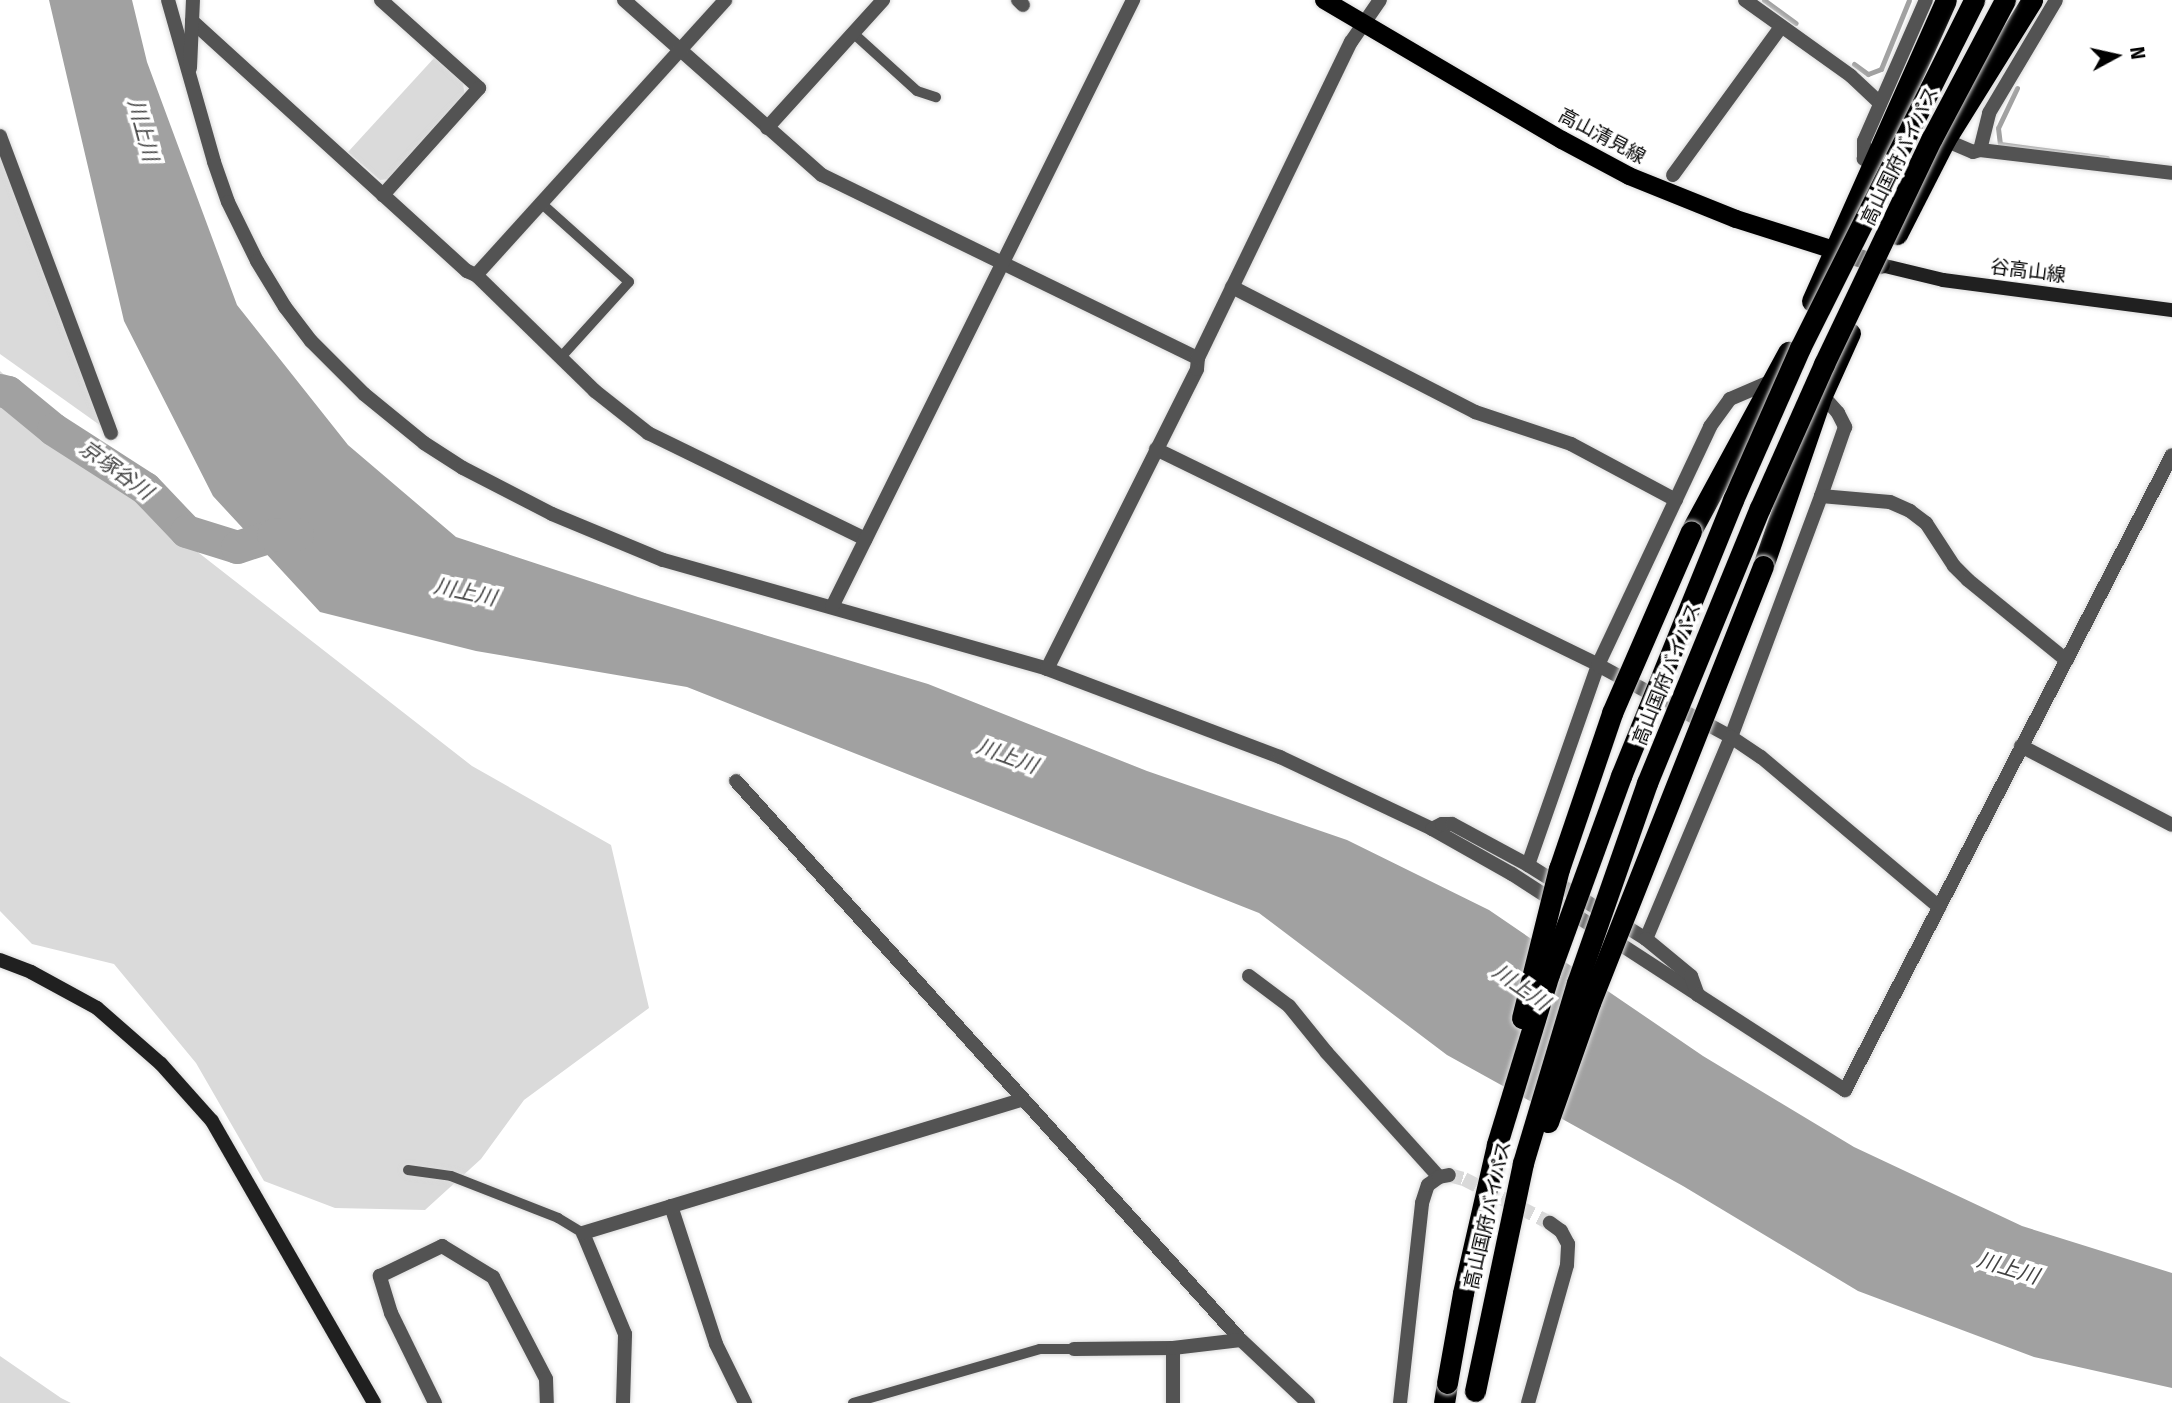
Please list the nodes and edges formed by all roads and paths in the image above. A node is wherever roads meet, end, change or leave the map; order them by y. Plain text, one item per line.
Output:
1 (168, 0) edge
2 (193, 0) edge
3 (624, 0) edge
4 (725, 0) edge
5 (883, 0) edge
6 (1133, 0) edge
7 (1324, 0) edge
8 (1380, 0) edge
9 (1745, 0) edge
10 (1926, 0) edge
11 (1946, 0) edge
12 (1974, 0) edge
13 (2005, 0) edge
14 (2032, 0) edge
15 (2056, 0) edge
16 (389, 3) edge
17 (192, 21) junction
18 (1363, 24) junction
19 (1781, 27) junction
20 (853, 33) junction
21 (680, 50) junction
22 (188, 74) junction
23 (936, 97) dead end
24 (1880, 103) junction
25 (767, 128) junction
26 (0, 136) edge
27 (1945, 140) junction
28 (1980, 150) junction
29 (1875, 165) junction
30 (2172, 173) edge
31 (1673, 175) dead end
32 (383, 195) junction
33 (541, 203) junction
34 (1836, 251) junction
35 (1002, 264) junction
36 (1881, 265) junction
37 (475, 275) junction
38 (1232, 286) junction
39 (2172, 310) edge
40 (562, 356) junction
41 (1198, 358) junction
42 (1775, 379) junction
43 (1822, 395) junction
44 (111, 433) dead end
45 (1156, 449) junction
46 (2172, 455) edge
47 (1821, 496) junction
48 (1676, 500) junction
49 (865, 540) junction
50 (832, 607) junction
51 (2066, 660) junction
52 (1598, 665) junction
53 (1047, 669) junction
54 (1731, 737) junction
55 (2021, 746) junction
56 (736, 781) dead end
57 (2172, 825) edge
58 (1432, 829) junction
59 (1528, 865) junction
60 (1939, 907) junction
61 (1646, 939) junction
62 (0, 960) edge
63 (1249, 976) dead end
64 (1698, 995) junction
65 (1021, 1100) junction
66 (1497, 1144) junction
67 (408, 1170) dead end
68 (671, 1206) junction
69 (1550, 1223) tunnel mouth
70 (583, 1233) junction
71 (1241, 1340) junction
72 (1173, 1348) junction
73 (1074, 1349) joint
74 (1445, 1393) edge
75 (1474, 1397) edge
76 (374, 1403) edge
77 (435, 1403) edge
78 (547, 1403) edge
79 (622, 1403) edge
80 (745, 1403) edge
81 (853, 1403) edge
82 (1173, 1403) edge
83 (1308, 1403) edge
84 (1401, 1403) edge
85 (1528, 1403) edge

1 - 22 street
2 - 17 street
3 - 21 street
4 - 21 street
5 - 20 street
6 - 35 street
7 - 18 main road, 高山清見線
8 - 18 street
9 - 19 street
10 - 24 street
11 - 29 highway
12 - 66 highway, 高山国府バイパス, bridge
13 - 75 highway, 高山国府バイパス, bridge
14 - 27 highway
15 - 28 street
16 - 32 street
17 - 22 street
17 - 32 street
18 - 34 main road, 高山清見線
18 - 38 street
19 - 24 street
19 - 31 street
20 - 23 lane
20 - 25 street
21 - 25 street
21 - 33 street
22 - 50 street
24 - 29 street
25 - 35 street
26 - 44 street
27 - 28 street
27 - 36 highway
28 - 30 street
29 - 34 highway
32 - 37 street
33 - 37 street
33 - 40 lane
34 - 36 main road, 高山清見線
34 - 42 highway
35 - 41 street
35 - 49 street
36 - 39 street, 谷高山線
36 - 43 highway
37 - 40 street
38 - 41 street
38 - 48 street
40 - 49 street
41 - 45 street
42 - 48 street
42 - 66 highway, bridge
43 - 47 street
43 - 75 highway, bridge
45 - 52 street
45 - 53 street
46 - 51 street
47 - 51 street
47 - 54 street
48 - 52 street
49 - 50 street
50 - 53 street
51 - 55 street
52 - 54 street
52 - 59 street
53 - 58 street
54 - 60 street
54 - 61 street
55 - 57 street
55 - 60 street
56 - 65 street
58 - 59 street
58 - 64 street
59 - 61 street
60 - 64 street
61 - 64 street
62 - 76 street
63 - 84 street
65 - 68 street
65 - 71 street
66 - 74 highway, 高山国府バイパス, bridge
67 - 70 lane
68 - 70 street
68 - 80 street
69 - 85 street
70 - 79 street
71 - 72 street
71 - 83 street
72 - 73 street
72 - 82 street
73 - 81 lane
77 - 78 street

